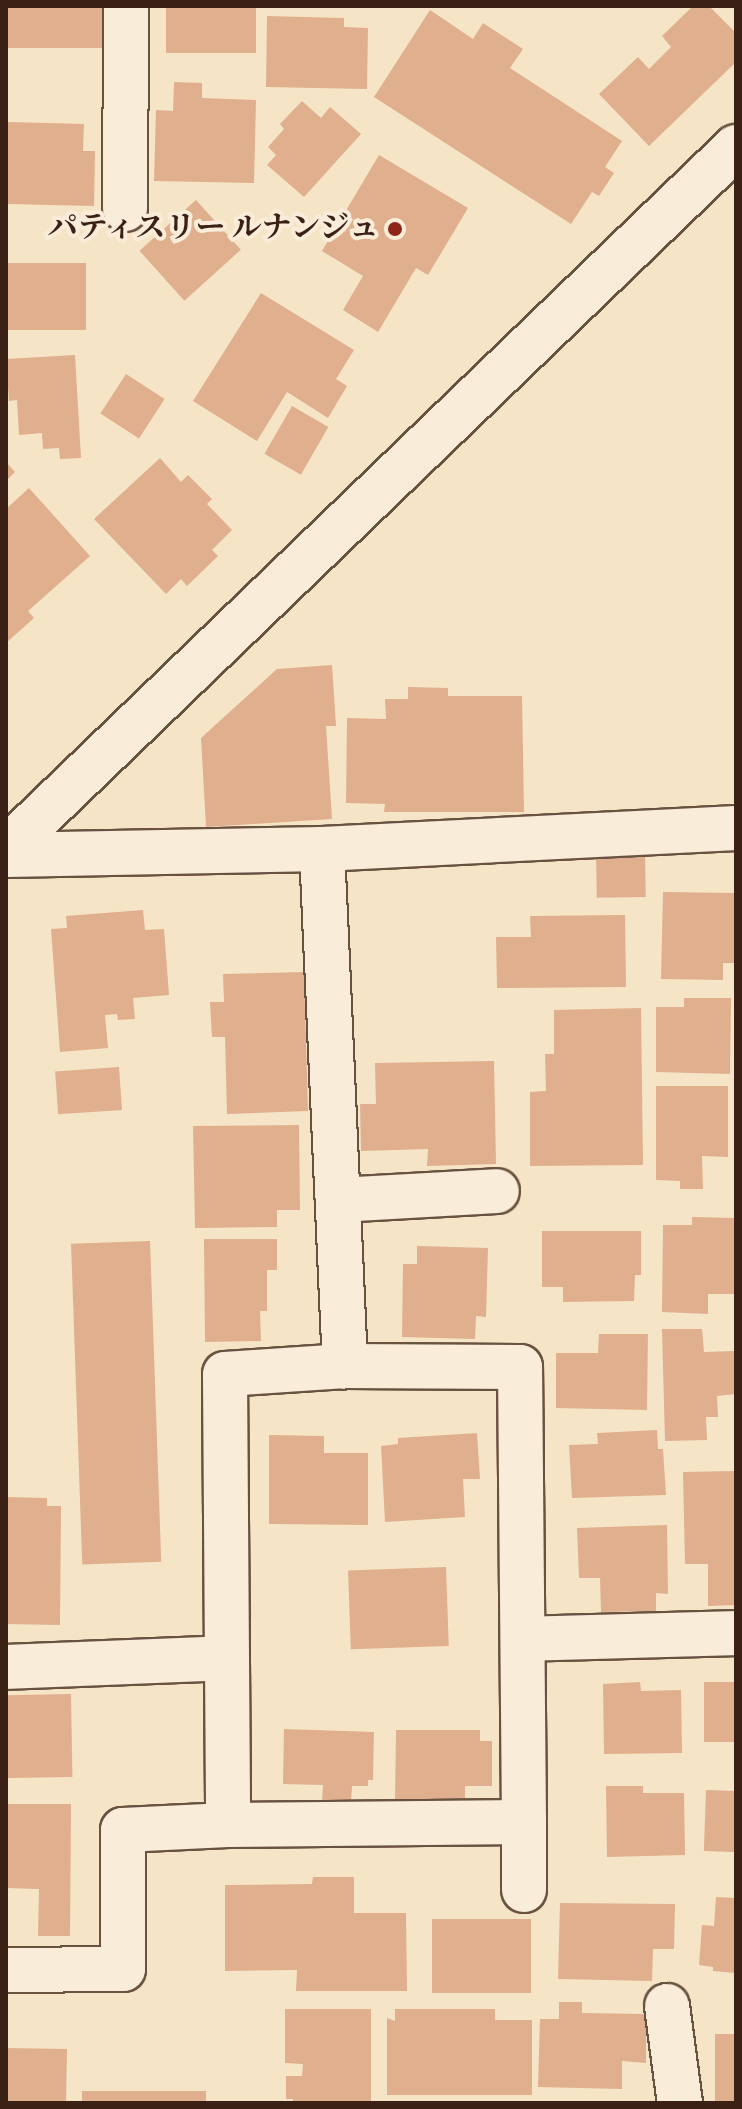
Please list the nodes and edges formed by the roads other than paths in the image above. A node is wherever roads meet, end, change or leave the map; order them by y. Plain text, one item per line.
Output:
1 (126, 6) edge
2 (736, 147) edge
3 (125, 209) dead end
4 (736, 828) edge
5 (6, 849) edge
6 (322, 849) junction
7 (6, 855) edge
8 (497, 1191) dead end
9 (338, 1200) junction
10 (345, 1366) junction
11 (736, 1633) edge
12 (523, 1639) junction
13 (227, 1658) junction
14 (6, 1667) edge
15 (524, 1822) junction
16 (228, 1825) junction
17 (524, 1890) dead end
18 (6, 1970) edge
19 (667, 2006) dead end
20 (680, 2103) edge

1 - 3 street
2 - 5 street
4 - 6 street
6 - 7 street
6 - 9 street
8 - 9 street
9 - 10 street
10 - 12 street
10 - 13 street
11 - 12 street
12 - 15 street
13 - 14 street
13 - 16 street
15 - 16 street
15 - 17 street
16 - 18 street
19 - 20 street

